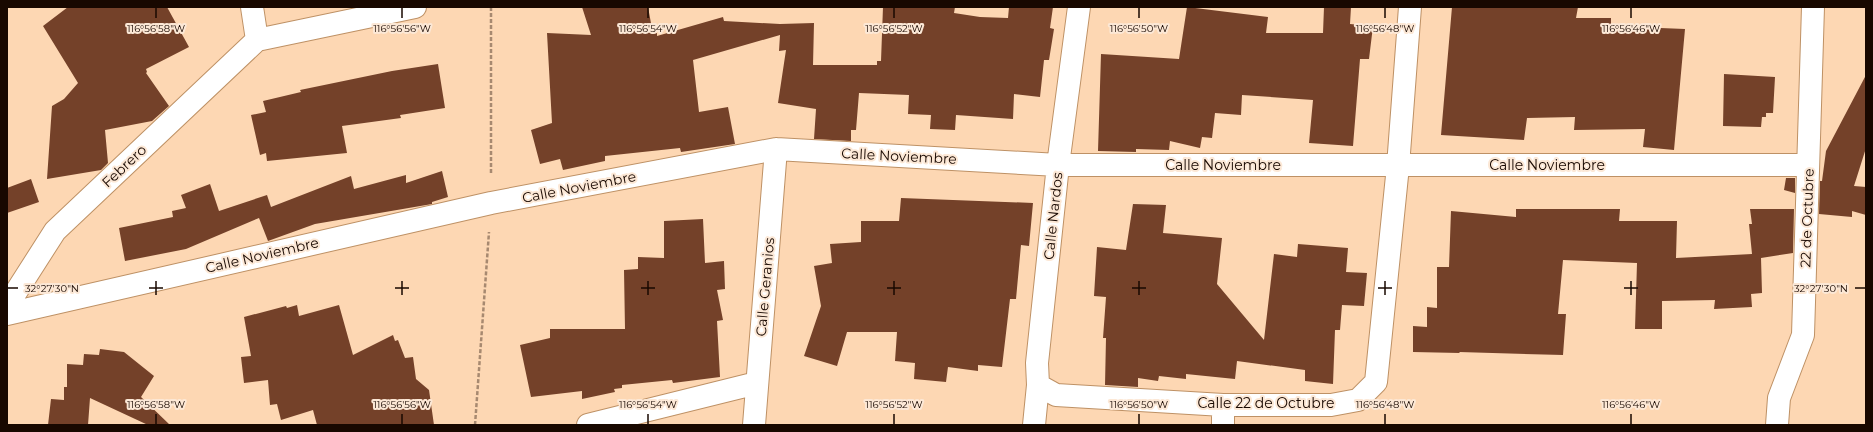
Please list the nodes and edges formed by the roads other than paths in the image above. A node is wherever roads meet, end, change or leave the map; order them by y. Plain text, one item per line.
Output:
1 (252, 7) edge
2 (415, 7) edge
3 (1079, 7) edge
4 (1410, 7) edge
5 (1813, 7) edge
6 (257, 40) junction
7 (776, 149) junction
8 (1058, 165) junction
9 (1808, 165) junction
10 (1398, 166) junction
11 (7, 306) edge
12 (7, 314) edge
13 (758, 383) junction
14 (1038, 386) junction
15 (1223, 415) edge
16 (588, 425) edge
17 (754, 425) edge
18 (1034, 425) edge
19 (1777, 425) edge

1 - 6 street
2 - 6 street
3 - 8 street, Calle Nardos
4 - 10 street, Calle 22 de Octubre
5 - 9 street, 22 de Octubre
6 - 11 street, Febrero
7 - 8 street, Calle Noviembre
7 - 12 street, Calle Noviembre
7 - 13 street, Calle Geranios
8 - 10 street, Calle Noviembre
8 - 14 street, Calle Nardos
9 - 10 street, Calle Noviembre
9 - 19 street, 22 de Octubre
10 - 15 street, Calle 22 de Octubre
13 - 16 street
13 - 17 street, Calle Geranios
14 - 15 street, Calle 22 de Octubre
14 - 18 street, Calle Nardos

